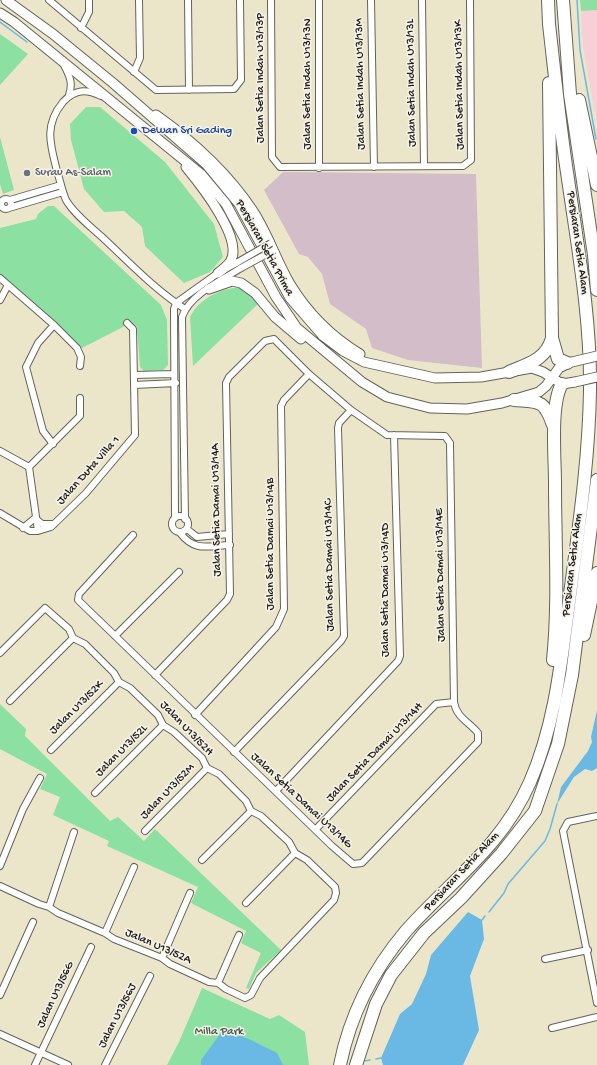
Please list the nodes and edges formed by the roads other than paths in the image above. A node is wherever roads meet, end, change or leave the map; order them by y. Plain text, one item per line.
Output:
1 (6, 0) edge
2 (49, 0) edge
3 (89, 0) edge
4 (139, 0) edge
5 (188, 0) edge
6 (240, 0) edge
7 (271, 0) edge
8 (319, 0) edge
9 (371, 0) edge
10 (422, 0) edge
11 (470, 0) edge
12 (548, 0) edge
13 (563, 0) edge
14 (0, 13) edge
15 (549, 24) junction
16 (81, 28) junction
17 (64, 65) junction
18 (134, 72) junction
19 (113, 83) junction
20 (189, 90) junction
21 (69, 96) junction
22 (106, 99) junction
23 (171, 149) junction
24 (424, 166) junction
25 (374, 167) junction
26 (319, 168) junction
27 (58, 173) junction
28 (61, 185) junction
29 (597, 185) edge
30 (48, 188) junction
31 (63, 192) junction
32 (52, 196) junction
33 (66, 200) junction
34 (3, 204) edge
35 (272, 247) junction
36 (218, 273) junction
37 (0, 278) edge
38 (8, 285) junction
39 (209, 289) junction
40 (597, 290) edge
41 (0, 300) edge
42 (176, 303) junction
43 (185, 309) junction
44 (128, 322) dead end
45 (54, 325) junction
46 (552, 338) junction
47 (597, 356) edge
48 (570, 362) junction
49 (80, 366) dead end
50 (381, 366) junction
51 (510, 372) junction
52 (173, 374) junction
53 (309, 374) junction
54 (134, 375) junction
55 (597, 377) edge
56 (552, 378) junction
57 (183, 381) junction
58 (362, 382) junction
59 (174, 384) junction
60 (562, 384) junction
61 (134, 385) junction
62 (80, 398) dead end
63 (514, 400) junction
64 (351, 410) junction
65 (555, 430) junction
66 (394, 436) junction
67 (53, 444) junction
68 (0, 451) edge
69 (29, 467) junction
70 (597, 480) edge
71 (175, 492) junction
72 (185, 493) junction
73 (0, 514) edge
74 (35, 518) junction
75 (175, 518) junction
76 (185, 519) junction
77 (54, 524) junction
78 (23, 528) junction
79 (186, 529) junction
80 (38, 532) junction
81 (180, 532) junction
82 (229, 534) junction
83 (133, 535) dead end
84 (230, 545) junction
85 (179, 572) dead end
86 (597, 573) edge
87 (115, 636) junction
88 (73, 638) junction
89 (0, 653) edge
90 (155, 675) junction
91 (572, 675) junction
92 (119, 682) junction
93 (10, 701) dead end
94 (454, 702) junction
95 (195, 715) junction
96 (163, 725) junction
97 (545, 741) junction
98 (51, 750) dead end
99 (234, 752) junction
100 (207, 768) junction
101 (40, 778) dead end
102 (276, 791) junction
103 (95, 793) dead end
104 (251, 811) junction
105 (597, 816) edge
106 (316, 829) junction
107 (145, 831) dead end
108 (74, 832) dead end
109 (295, 853) junction
110 (202, 860) dead end
111 (0, 866) edge
112 (134, 867) dead end
113 (0, 886) edge
114 (190, 893) dead end
115 (336, 893) joint
116 (246, 903) dead end
117 (49, 907) junction
118 (33, 922) dead end
119 (105, 933) junction
120 (238, 935) dead end
121 (91, 947) dead end
122 (588, 950) junction
123 (162, 958) junction
124 (545, 960) dead end
125 (150, 976) dead end
126 (218, 983) junction
127 (0, 995) edge
128 (597, 1004) edge
129 (597, 1017) edge
130 (552, 1028) dead end
131 (0, 1034) edge
132 (41, 1053) junction
133 (357, 1064) edge
134 (35, 1065) edge
135 (68, 1065) edge
136 (105, 1065) edge
137 (340, 1065) edge

1 - 19 street, Persiaran Setia Prima
2 - 16 street
3 - 16 street
4 - 18 street
5 - 20 street
6 - 20 street
7 - 26 street, Jalan Setia Indah U13/13P
8 - 26 street, Jalan Setia Indah U13/13N
9 - 25 street, Jalan Setia Indah U13/13M
10 - 24 street, Jalan Setia Indah U13/13L
11 - 24 street, Jalan Setia Indah U13/13K
12 - 15 highway, Persiaran Setia Alam
13 - 29 highway
13 - 40 highway, Persiaran Setia Alam
14 - 17 street, Persiaran Setia Prima
15 - 46 highway
15 - 97 highway, Persiaran Setia Alam
16 - 18 street
17 - 21 street
17 - 22 street, Persiaran Setia Prima
18 - 20 street
19 - 35 street
19 - 50 street, Persiaran Setia Prima
21 - 22 street
21 - 27 street
22 - 23 street, Persiaran Setia Prima
23 - 36 street
23 - 58 street, Persiaran Setia Prima
24 - 25 street
25 - 26 street
27 - 28 street
27 - 30 street
28 - 30 street
28 - 31 street
30 - 34 street
31 - 32 street
31 - 33 street
32 - 33 street
32 - 34 street
33 - 42 street
35 - 36 street, bridge
35 - 39 street, bridge
35 - 50 street
36 - 42 street
37 - 38 street
38 - 41 street
38 - 45 street
39 - 43 street
39 - 58 street
42 - 43 street
42 - 52 street
43 - 57 street
44 - 54 street, Jalan Duta Villa 1
45 - 49 street
45 - 67 street
46 - 48 highway
46 - 51 highway
47 - 48 street, bridge
48 - 56 street, Persiaran Setia Prima
50 - 51 street, Persiaran Setia Prima
51 - 56 street, Persiaran Setia Prima
52 - 54 street
52 - 59 street
53 - 64 street
53 - 82 street, Jalan Setia Damai U13/14A
53 - 95 street, Jalan Setia Damai U13/14B
54 - 61 street, Jalan Duta Villa 1
55 - 60 street, bridge
56 - 60 street, Persiaran Setia Prima
56 - 63 street, Persiaran Setia Prima
57 - 59 street
57 - 72 street
58 - 63 street, Persiaran Setia Prima
59 - 61 street
59 - 71 street
60 - 65 highway
61 - 77 street, Jalan Duta Villa 1
62 - 67 street
63 - 65 highway
64 - 66 street
64 - 99 street, Jalan Setia Damai U13/14C
65 - 97 highway
66 - 94 street, Jalan Setia Damai U13/14E
66 - 102 street, Jalan Setia Damai U13/14D
67 - 69 street
68 - 69 street
69 - 74 street
70 - 91 highway, Persiaran Setia Alam
71 - 72 street
71 - 75 street
72 - 76 street
73 - 78 street
74 - 77 street
74 - 78 street
74 - 80 street
75 - 76 street
75 - 81 street
76 - 79 street
77 - 80 street, Jalan Duta Villa 1
78 - 80 street
79 - 81 street
79 - 82 street
81 - 84 street
82 - 84 street, Jalan Setia Damai U13/14A
83 - 87 street, Jalan Setia Damai U13/14G
84 - 90 street, Jalan Setia Damai U13/14A
85 - 87 street
86 - 91 highway
87 - 90 street, Jalan Setia Damai U13/14G
88 - 89 street, Jalan U13/52H
88 - 92 street, Jalan U13/52H
88 - 93 street
90 - 95 street, Jalan Setia Damai U13/14G
91 - 133 highway, Persiaran Setia Alam
92 - 96 street, Jalan U13/52H
92 - 98 street, Jalan U13/52K
94 - 106 street, Jalan Setia Damai U13/14H
94 - 106 street, Jalan Setia Damai U13/14G
95 - 99 street, Jalan Setia Damai U13/14G
96 - 100 street, Jalan U13/52H
96 - 103 street, Jalan U13/52L
97 - 137 highway, Persiaran Setia Alam
99 - 102 street, Jalan Setia Damai U13/14G
100 - 104 street, Jalan U13/52H
100 - 107 street, Jalan U13/52M
101 - 111 street
102 - 106 street, Jalan Setia Damai U13/14G
104 - 109 street, Jalan U13/52H
104 - 110 street
105 - 122 street
108 - 117 street
109 - 115 street, Jalan U13/52H
109 - 116 street
112 - 119 street
113 - 117 street, Jalan U13/52A
114 - 123 street
115 - 126 street, Jalan U13/52A
117 - 119 street, Jalan U13/52A
118 - 127 street
119 - 123 street, Jalan U13/52A
120 - 126 street
121 - 132 street, Jalan U13/56G
122 - 124 street
122 - 128 street
123 - 126 street, Jalan U13/52A
125 - 136 street, Jalan U13/56J
129 - 130 street
131 - 132 street
132 - 134 street, Jalan U13/56G
132 - 135 street

